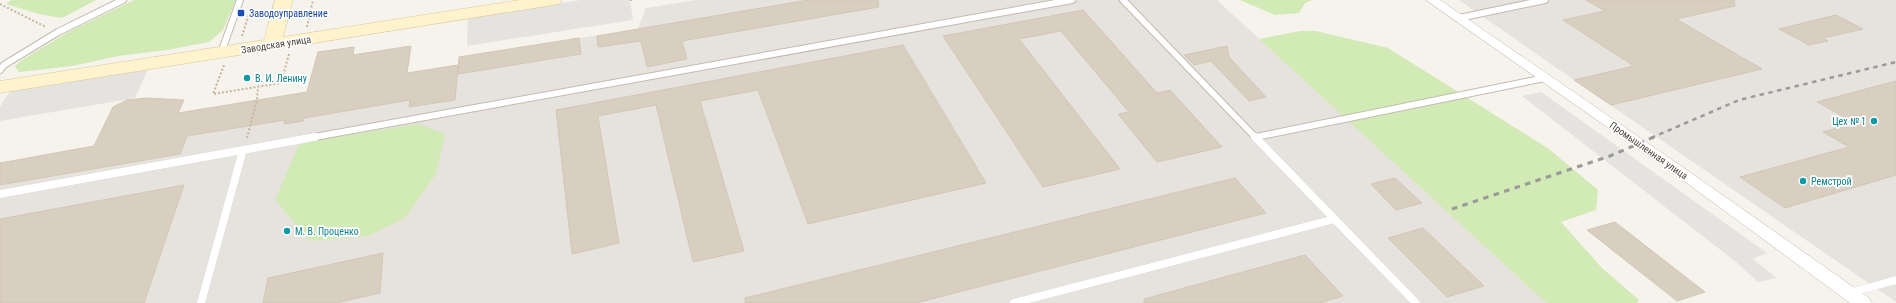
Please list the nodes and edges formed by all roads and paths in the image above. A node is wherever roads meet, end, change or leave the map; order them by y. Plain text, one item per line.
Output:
1 (123, 0) edge
2 (240, 0) edge
3 (284, 0) edge
4 (313, 0) edge
5 (553, 0) edge
6 (1072, 0) edge
7 (1123, 0) edge
8 (1432, 0) edge
9 (1545, 0) edge
10 (0, 4) edge
11 (251, 7) dead end
12 (1459, 18) junction
13 (58, 32) junction
14 (289, 45) junction
15 (228, 54) junction
16 (0, 70) edge
17 (1545, 78) junction
18 (258, 86) junction
19 (0, 87) edge
20 (1256, 137) junction
21 (243, 150) junction
22 (0, 194) edge
23 (1335, 219) junction
24 (1896, 280) edge
25 (1849, 293) junction
26 (201, 303) edge
27 (1014, 303) edge
28 (1416, 303) edge
29 (1863, 303) edge

1 - 13 lane
2 - 15 lane
3 - 14 main road
4 - 14 path
5 - 14 main road, Заводская улица
6 - 21 lane
7 - 20 lane
8 - 12 street, Промышленная улица
9 - 12 lane
10 - 13 path
11 - 15 path
12 - 17 street, Промышленная улица
13 - 16 lane
14 - 15 main road, Заводская улица
14 - 18 path
15 - 18 path
15 - 19 main road, Заводская улица
17 - 20 lane
17 - 25 street, Промышленная улица
18 - 21 path
20 - 23 lane
21 - 22 lane
21 - 26 lane
23 - 27 lane
23 - 28 lane
24 - 25 lane
25 - 29 street, Промышленная улица

